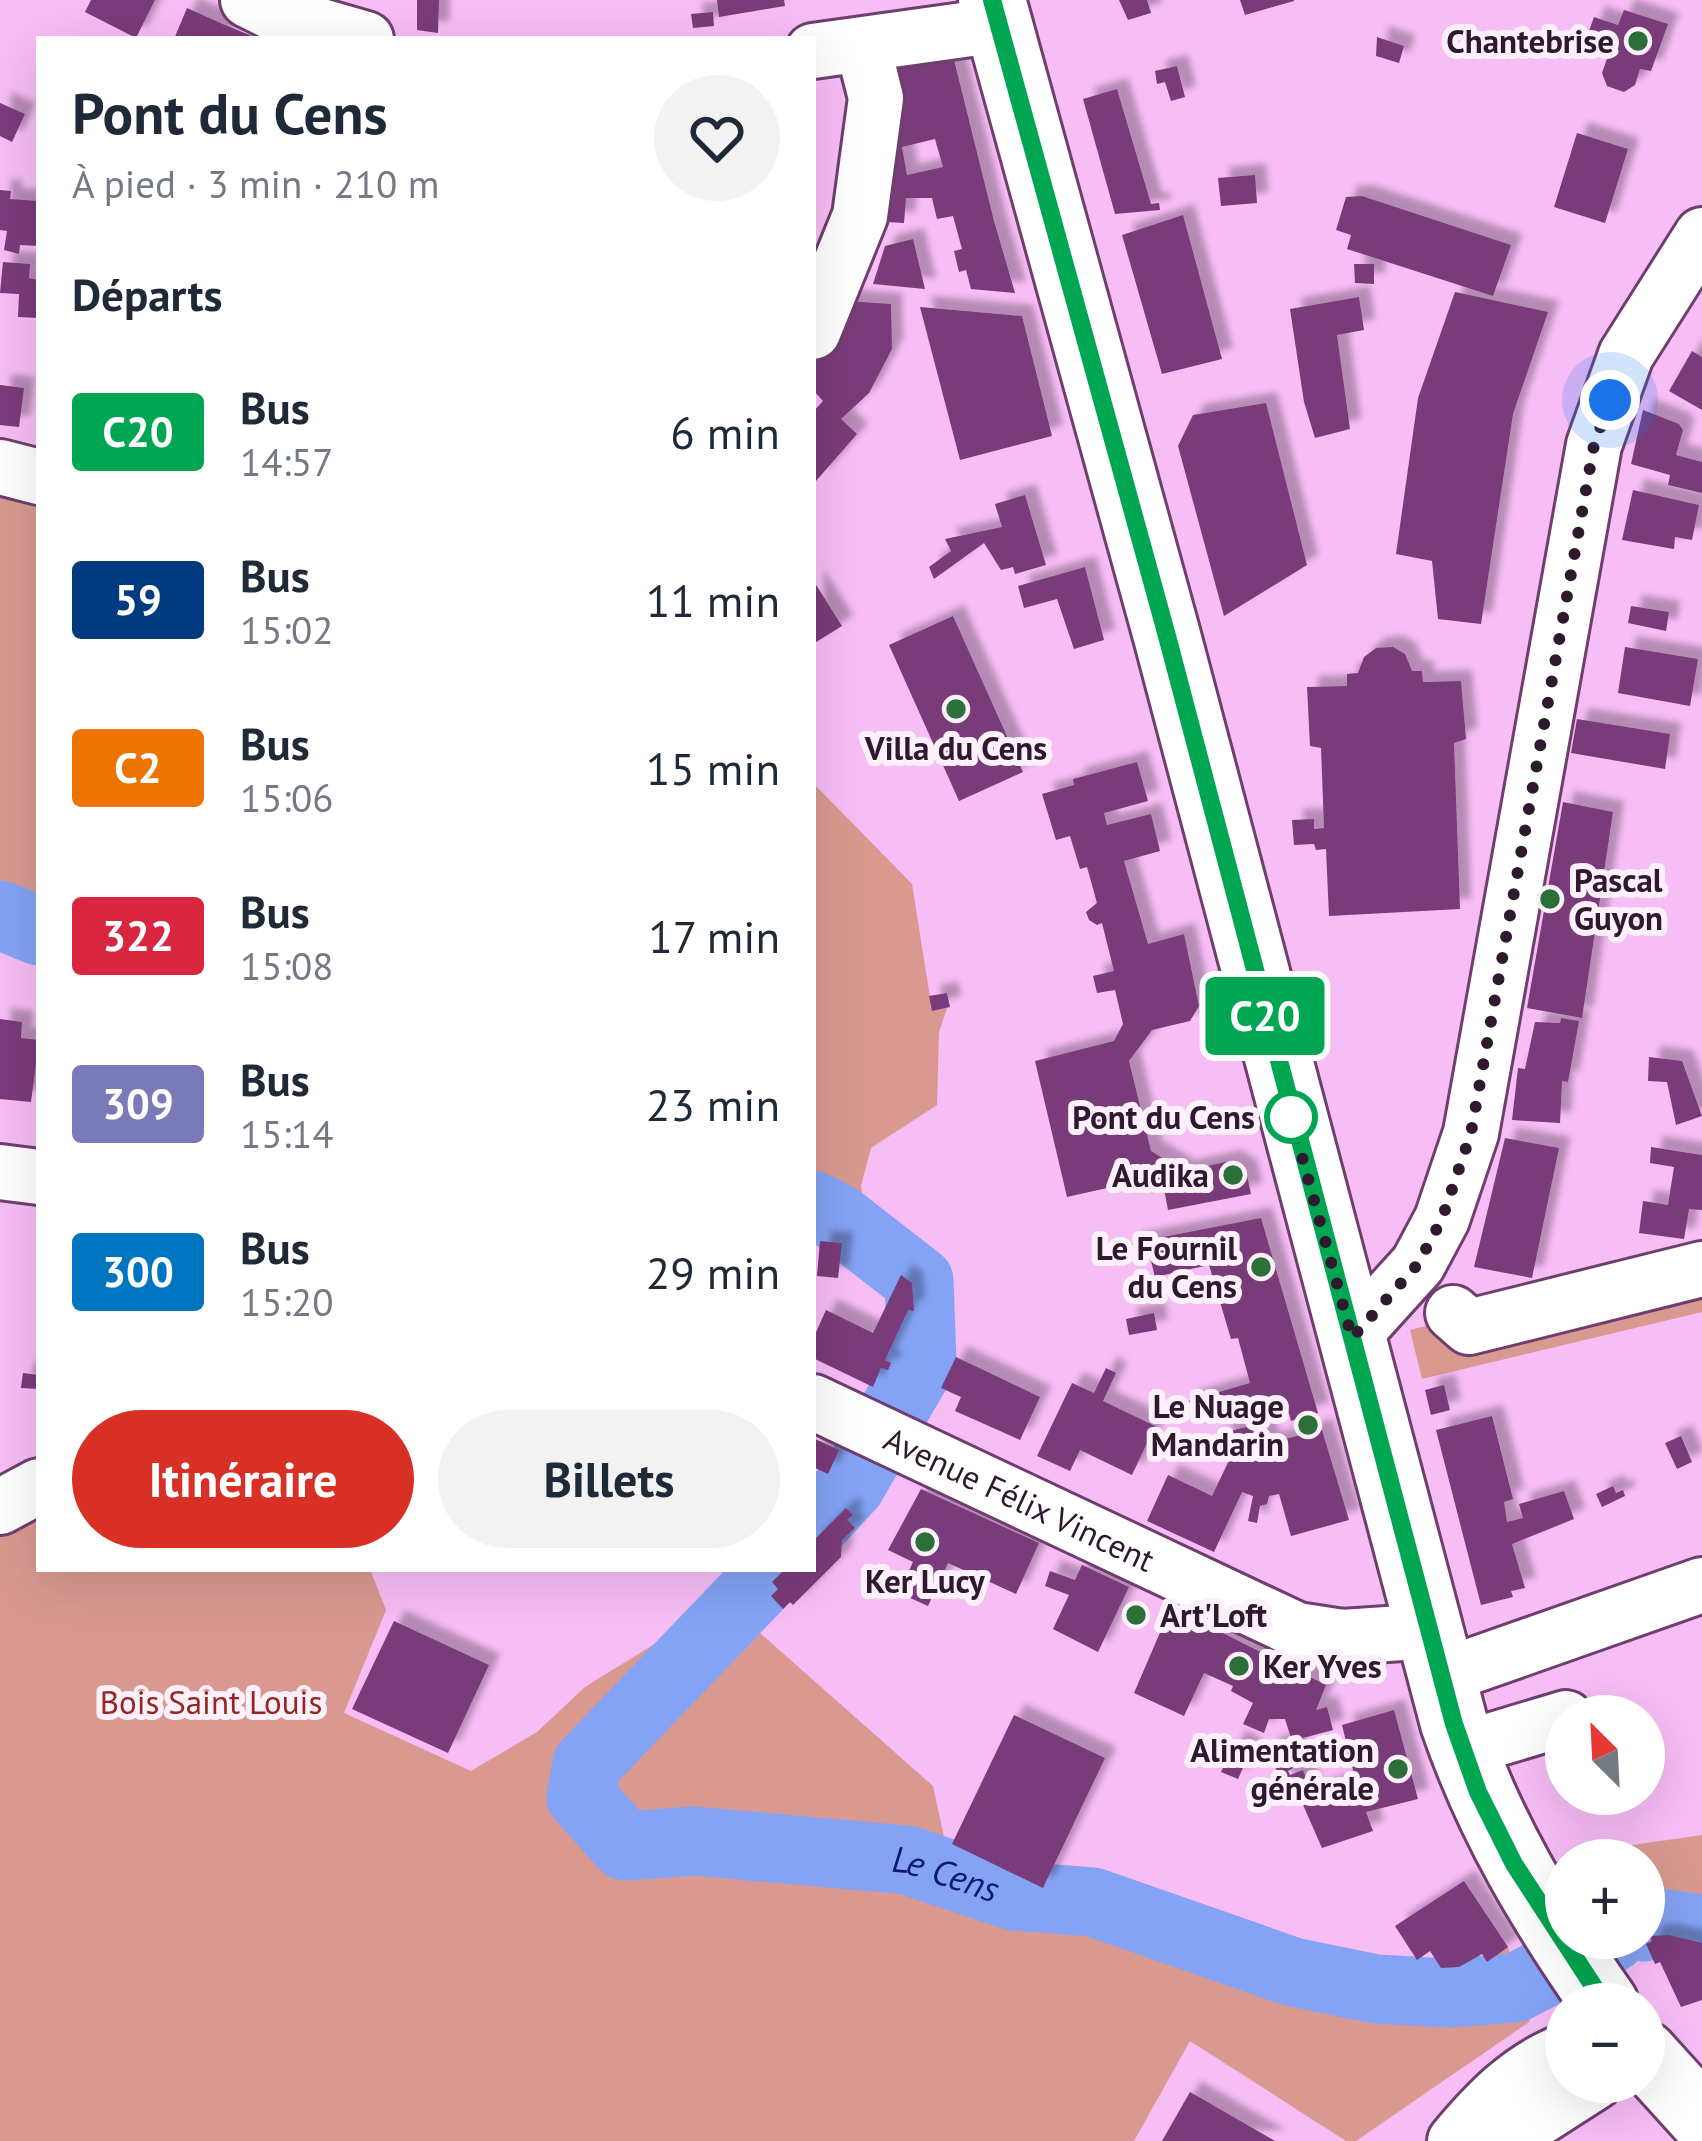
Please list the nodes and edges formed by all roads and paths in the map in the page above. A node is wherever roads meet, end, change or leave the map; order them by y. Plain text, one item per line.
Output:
1 (248, 0) edge
2 (996, 12) edge
3 (356, 36) edge
4 (838, 48) edge
5 (1702, 235) edge
6 (816, 325) edge
7 (0, 467) edge
8 (36, 476) edge
9 (0, 1172) edge
10 (36, 1177) edge
11 (1702, 1269) edge
12 (1453, 1313) dead end
13 (1352, 1338) junction
14 (816, 1403) edge
15 (1702, 1585) edge
16 (1437, 1653) junction
17 (1545, 1724) edge
18 (1463, 1749) junction
19 (1576, 1983) edge
20 (1545, 2058) edge
21 (1665, 2077) edge
22 (1562, 2103) edge
23 (1702, 2118) edge
24 (1455, 2141) edge
25 (1503, 2141) edge

1 - 3 street
2 - 4 street
2 - 13 main road
4 - 6 street
5 - 13 street
7 - 8 street
9 - 10 street
11 - 12 street
13 - 16 main road
14 - 16 street, Avenue Félix Vincent
15 - 16 street, Avenue Félix Vincent
16 - 18 main road
17 - 18 street
18 - 19 main road
20 - 24 street
21 - 23 main road
22 - 25 street

